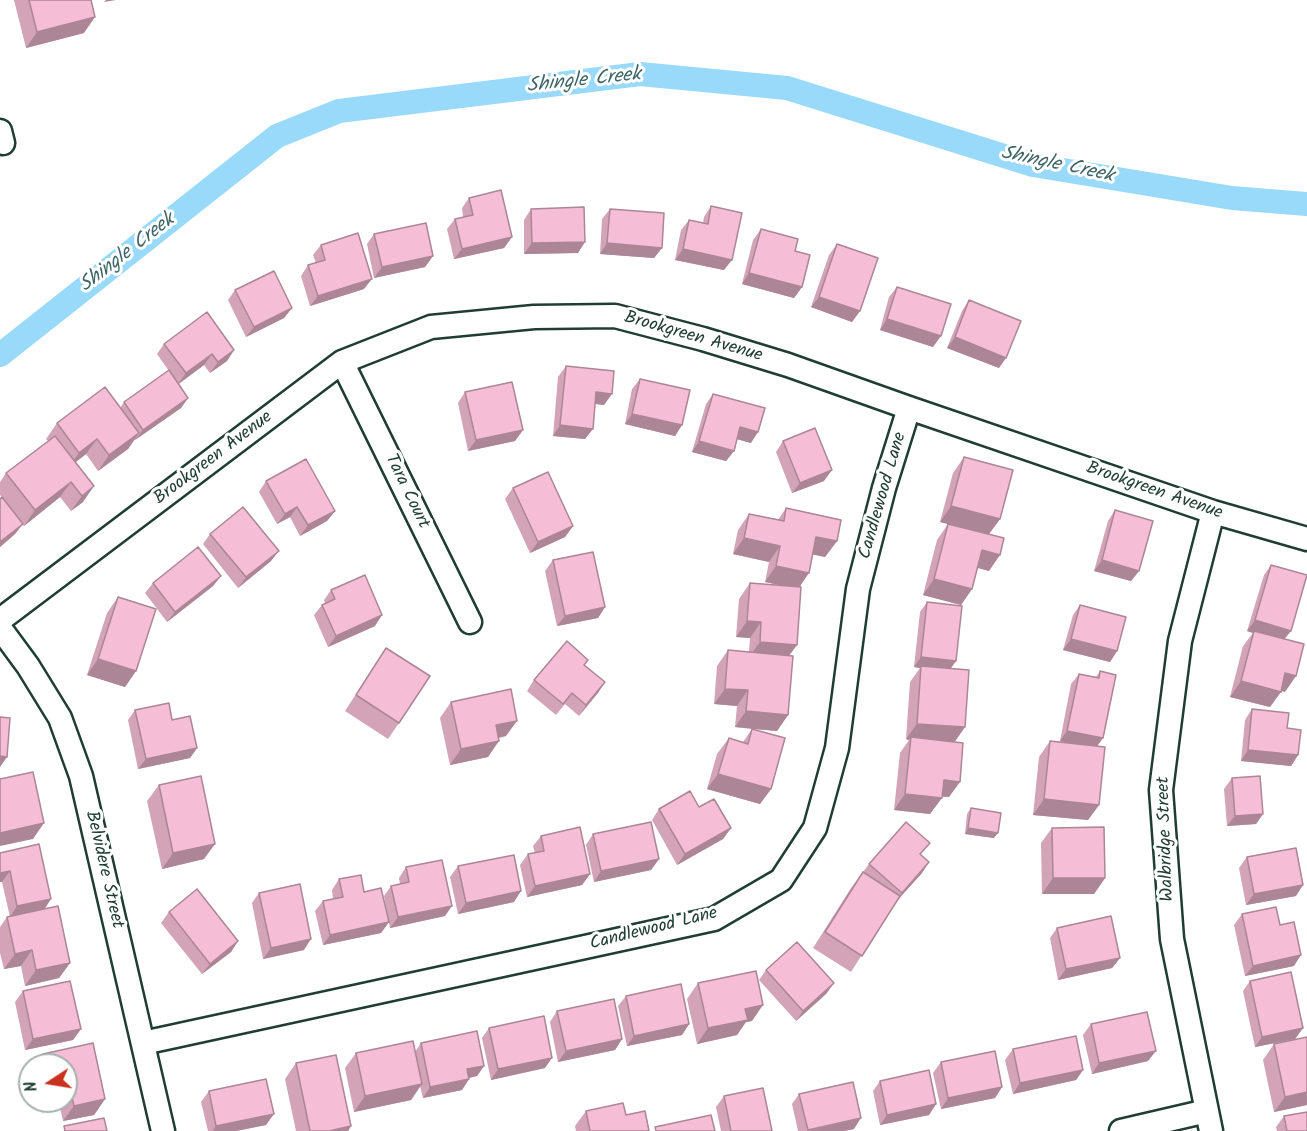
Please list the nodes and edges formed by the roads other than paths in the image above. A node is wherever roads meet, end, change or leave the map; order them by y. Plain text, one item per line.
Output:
1 (342, 362) junction
2 (909, 408) junction
3 (1212, 512) junction
4 (1307, 539) edge
5 (0, 620) edge
6 (470, 622) dead end
7 (0, 628) edge
8 (143, 1043) junction
9 (1209, 1121) edge
10 (163, 1131) edge
11 (1121, 1131) edge

1 - 2 street, Brookgreen Avenue
1 - 5 street, Brookgreen Avenue
1 - 6 street, Tara Court
2 - 3 street, Brookgreen Avenue
2 - 8 street, Candlewood Lane
3 - 4 street, Brookgreen Avenue
3 - 9 street, Walbridge Street
7 - 8 street, Belvidere Street
8 - 10 street, Belvidere Street
9 - 11 street

